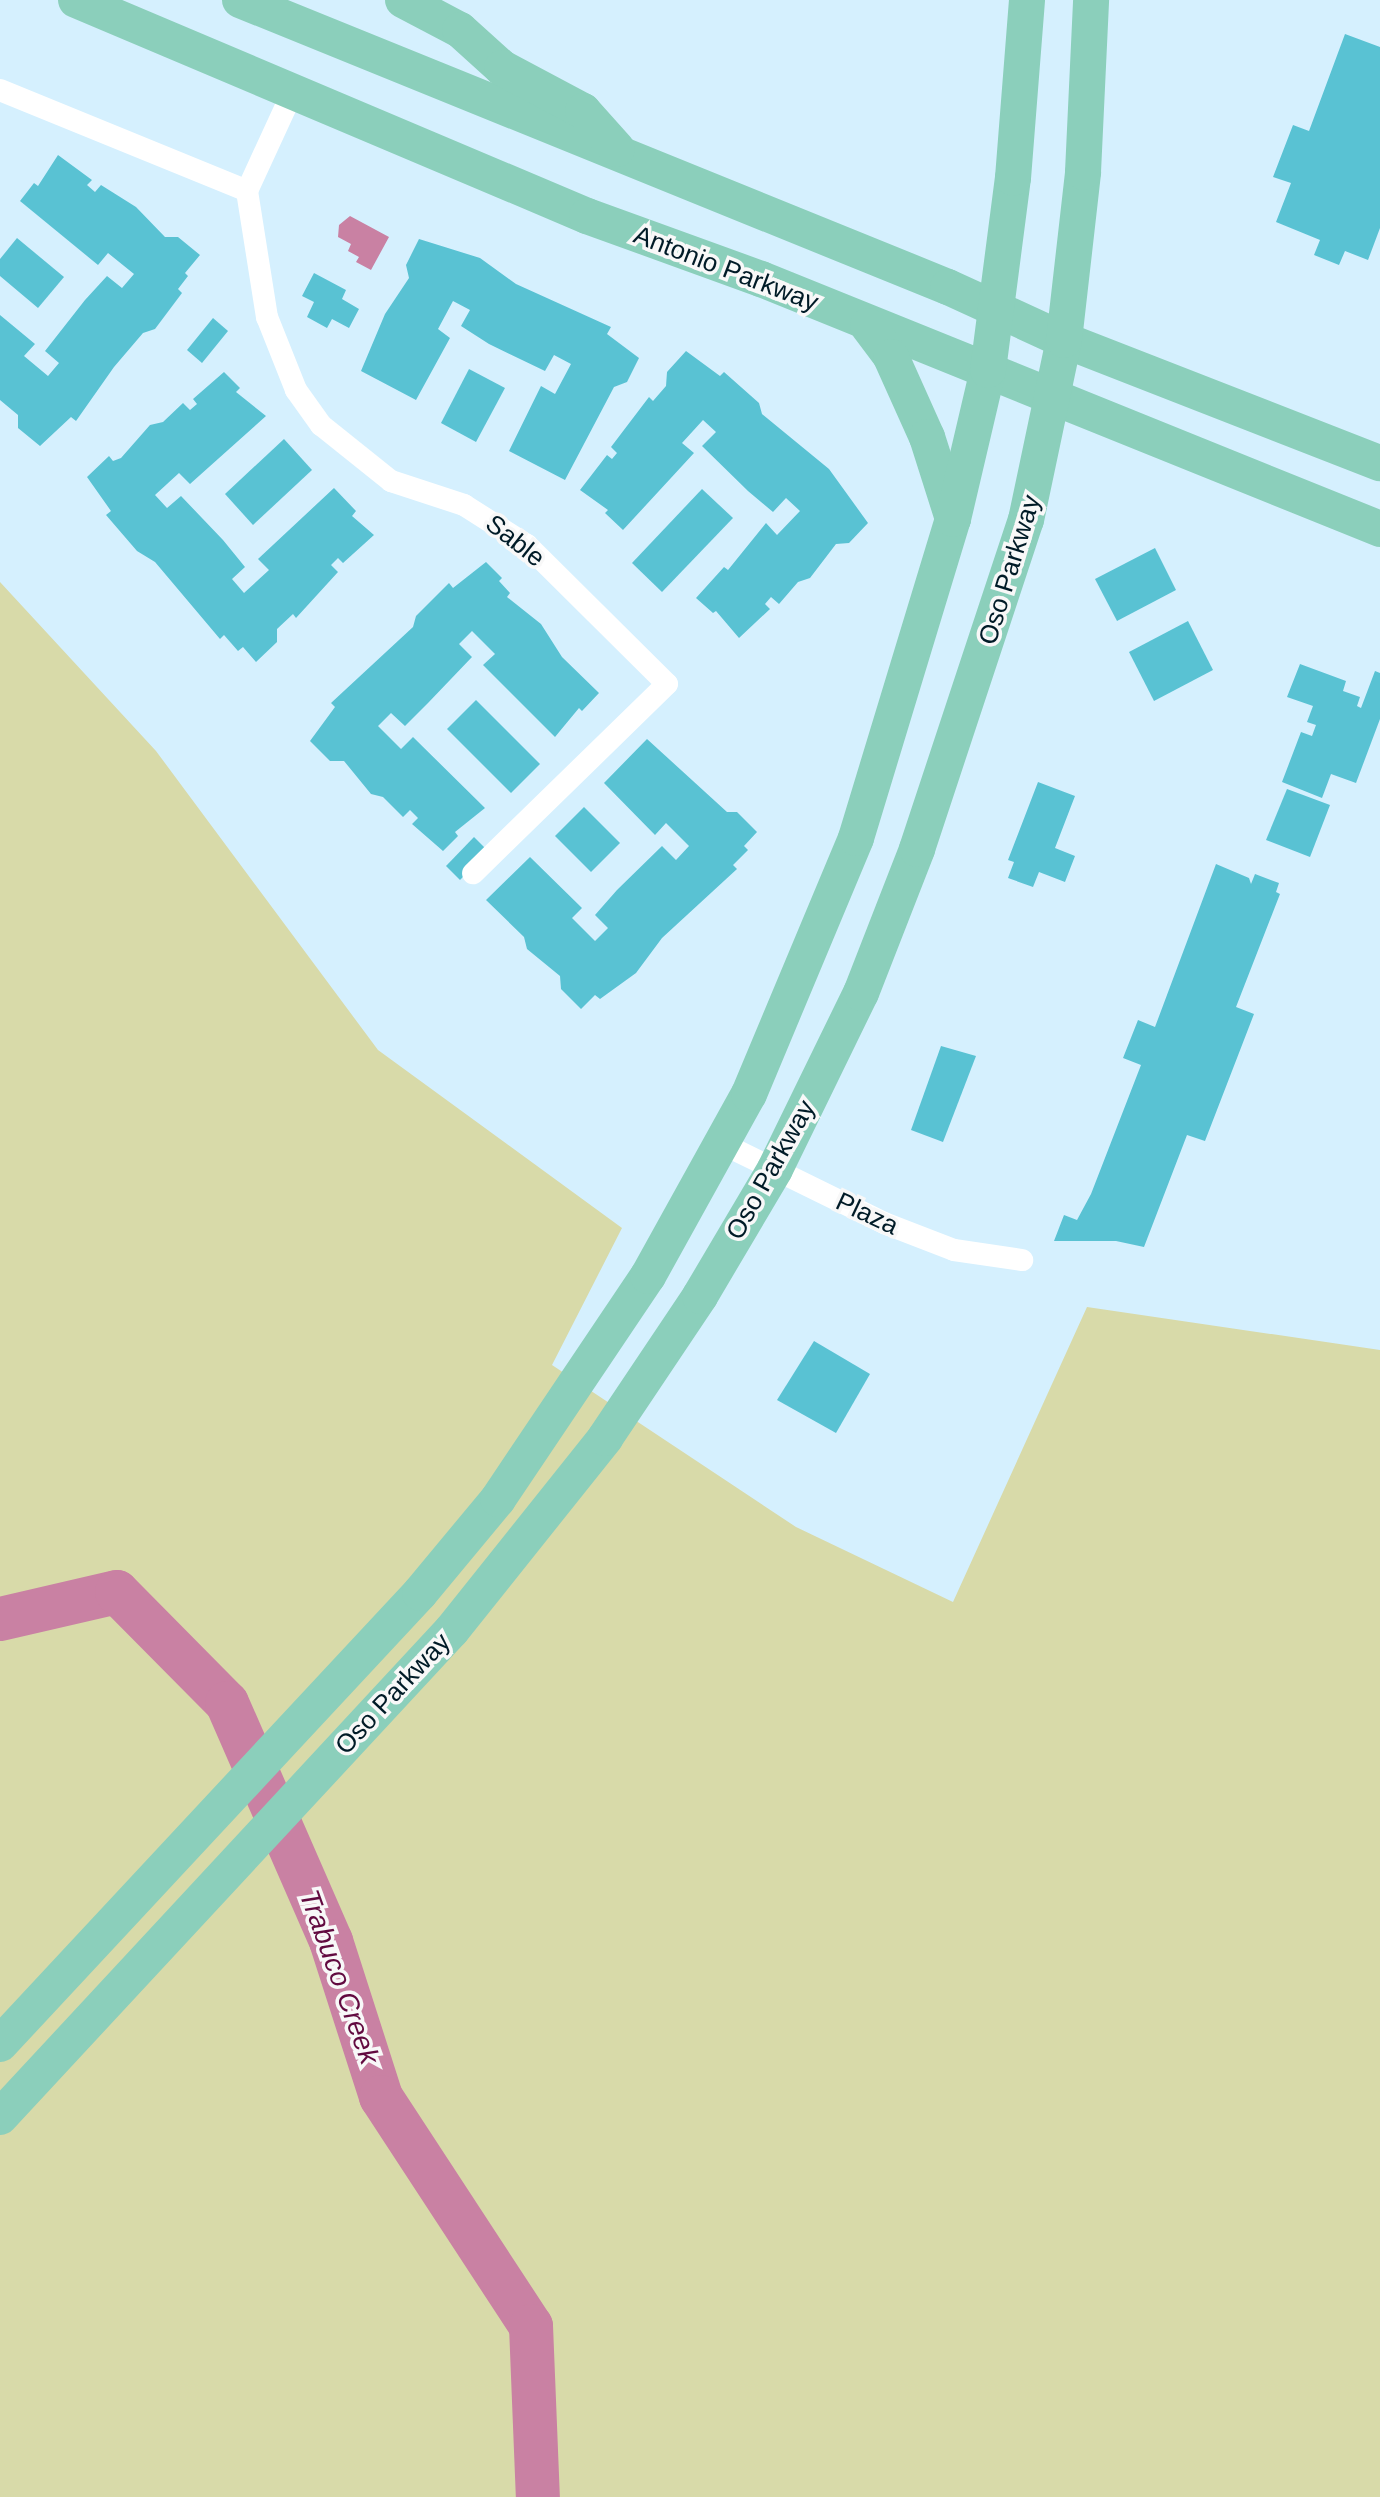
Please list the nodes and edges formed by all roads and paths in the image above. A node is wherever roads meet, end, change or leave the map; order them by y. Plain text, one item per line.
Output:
1 (76, 0) edge
2 (240, 0) edge
3 (403, 0) edge
4 (1027, 0) edge
5 (1091, 0) edge
6 (0, 90) edge
7 (293, 91) junction
8 (624, 156) junction
9 (247, 191) junction
10 (996, 307) junction
11 (868, 326) junction
12 (1064, 340) junction
13 (988, 370) junction
14 (1055, 400) junction
15 (1380, 463) edge
16 (953, 519) junction
17 (1380, 529) edge
18 (473, 873) dead end
19 (721, 1143) junction
20 (775, 1169) junction
21 (1022, 1260) dead end
22 (0, 2044) edge
23 (0, 2117) edge

1 - 7 main road, Antonio Parkway
2 - 8 main road
3 - 8 main road
4 - 10 main road, Oso Parkway
5 - 12 main road, Oso Parkway
6 - 9 street
7 - 9 street
7 - 11 main road, Antonio Parkway
8 - 10 main road
9 - 18 street, Sable
10 - 12 main road
10 - 13 main road, Oso Parkway
11 - 13 main road, Antonio Parkway
11 - 16 main road
12 - 14 main road, Oso Parkway
12 - 15 main road
13 - 14 main road, Antonio Parkway
13 - 16 main road, Oso Parkway
14 - 17 main road, Antonio Parkway
14 - 20 main road, Oso Parkway
16 - 19 main road, Oso Parkway
19 - 20 street, Plaza
19 - 22 main road, Oso Parkway
20 - 21 street, Plaza
20 - 23 main road, Oso Parkway

